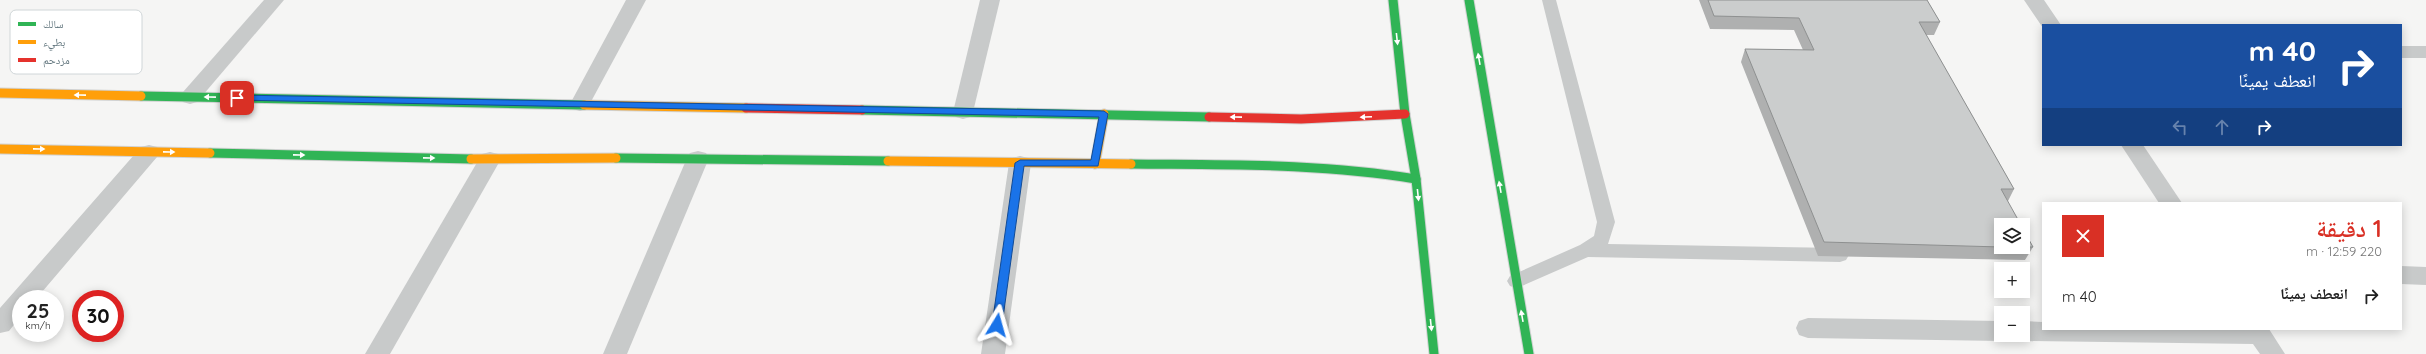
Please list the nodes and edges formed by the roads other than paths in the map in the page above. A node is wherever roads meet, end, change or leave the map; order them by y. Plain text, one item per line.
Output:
1 (274, 0) edge
2 (636, 0) edge
3 (990, 0) edge
4 (1393, 0) edge
5 (1469, 0) edge
6 (1549, 0) edge
7 (2034, 0) edge
8 (2050, 24) edge
9 (2402, 52) edge
10 (2426, 52) edge
11 (0, 93) edge
12 (190, 97) junction
13 (580, 104) junction
14 (963, 112) junction
15 (1104, 114) junction
16 (1404, 114) junction
17 (2133, 146) edge
18 (0, 149) edge
19 (149, 152) junction
20 (698, 158) junction
21 (490, 159) junction
22 (1020, 163) junction
23 (1094, 164) junction
24 (1416, 179) junction
25 (2170, 202) edge
26 (1586, 250) junction
27 (1854, 255) edge
28 (2402, 275) edge
29 (2426, 276) edge
30 (1516, 281) junction
31 (30, 290) edge
32 (12, 310) edge
33 (0, 324) edge
34 (1808, 328) dead end
35 (1994, 331) edge
36 (2030, 331) edge
37 (2263, 339) edge
38 (377, 354) edge
39 (615, 354) edge
40 (993, 354) edge
41 (1434, 354) edge
42 (1529, 354) edge

1 - 12 street
2 - 13 street
3 - 14 street
4 -> 16 street
30 -> 5 street
6 - 26 lane
7 - 8 street
9 - 10 street
12 -> 11 street
13 -> 12 street
13 - 14 street
14 - 15 street
16 -> 15 street
15 - 23 street
16 - 24 street
17 - 25 street
18 -> 19 street
19 -> 21 street
19 - 31 street
20 - 21 street
20 - 22 street
20 - 39 street
21 - 38 street
22 - 23 street
22 - 40 street
23 - 24 street
24 -> 41 street
26 - 27 lane
26 - 30 lane
28 - 29 street
42 -> 30 street
32 - 33 street
34 - 35 street
36 - 37 street

